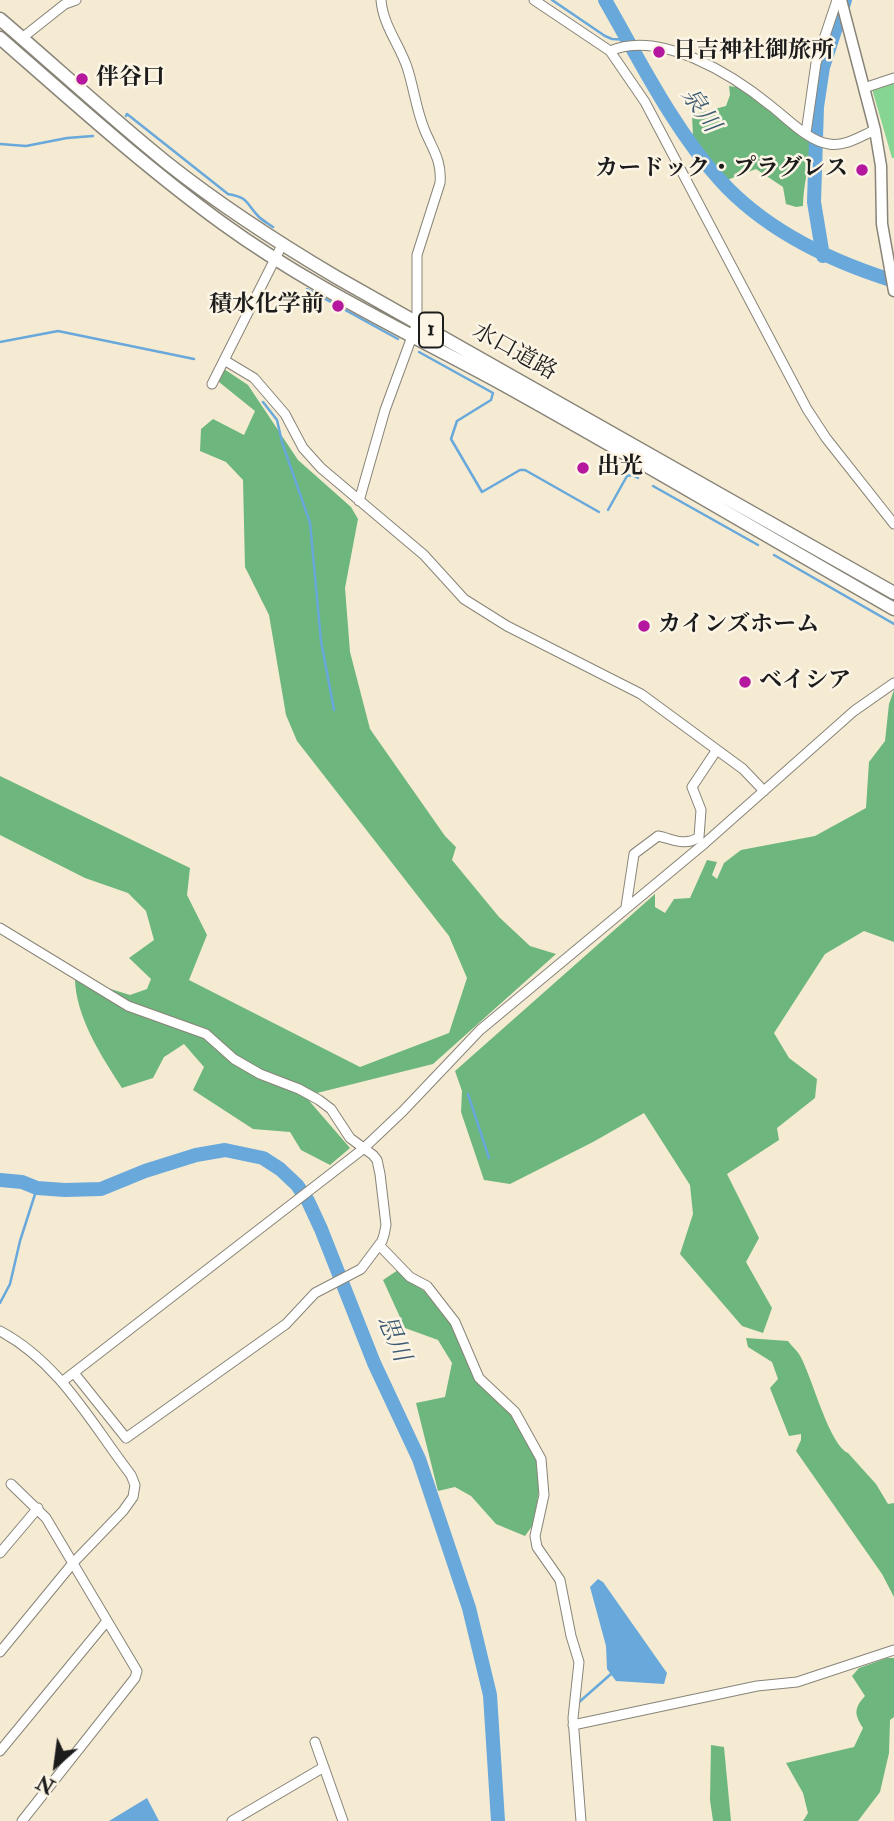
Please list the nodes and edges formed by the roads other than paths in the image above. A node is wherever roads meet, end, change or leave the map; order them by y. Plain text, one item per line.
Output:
1 (76, 0) edge
2 (382, 0) edge
3 (534, 0) edge
4 (839, 0) edge
5 (0, 19) edge
6 (22, 38) junction
7 (3, 44) edge
8 (614, 50) junction
9 (894, 78) edge
10 (864, 88) junction
11 (875, 130) junction
12 (807, 134) junction
13 (282, 245) junction
14 (275, 258) junction
15 (894, 291) edge
16 (418, 323) junction
17 (413, 336) junction
18 (224, 360) junction
19 (212, 384) dead end
20 (359, 501) junction
21 (894, 524) edge
22 (894, 593) edge
23 (894, 609) edge
24 (894, 682) edge
25 (716, 751) junction
26 (764, 791) junction
27 (702, 840) junction
28 (626, 906) junction
29 (0, 928) edge
30 (363, 1149) junction
31 (379, 1245) junction
32 (0, 1331) edge
33 (74, 1373) junction
34 (63, 1381) junction
35 (11, 1484) dead end
36 (38, 1508) junction
37 (0, 1553) edge
38 (73, 1563) junction
39 (107, 1621) junction
40 (894, 1650) edge
41 (0, 1652) edge
42 (573, 1725) junction
43 (315, 1742) dead end
44 (0, 1751) edge
45 (324, 1767) junction
46 (22, 1821) edge
47 (232, 1821) edge
48 (343, 1821) edge
49 (581, 1821) edge

1 - 6 street
2 - 16 street
3 - 8 street
4 - 10 main road
4 - 12 street
5 - 6 highway, 水口道路 / 1
6 - 7 main road
6 - 13 highway, 水口道路 / 1
7 - 14 highway, 水口道路 / 1
8 - 12 street
8 - 21 street
9 - 10 street
10 - 11 main road
11 - 12 street
11 - 15 main road
13 - 14 street
13 - 16 highway, 水口道路 / 1
14 - 17 highway, 水口道路 / 1
14 - 18 street
16 - 17 street
16 - 22 highway, 水口道路 / 1
17 - 20 street
17 - 23 highway, 水口道路 / 1
18 - 19 street
18 - 20 street
20 - 25 street
24 - 26 street
25 - 26 street
25 - 27 street
26 - 27 street
27 - 28 street
27 - 28 street
28 - 30 street
29 - 30 street
30 - 31 street
30 - 33 street
31 - 33 street
31 - 42 street
32 - 34 street
33 - 34 street
34 - 38 street
35 - 36 street
36 - 37 street
36 - 38 street
38 - 39 street
38 - 41 street
39 - 44 street
39 - 46 street
40 - 42 street
42 - 49 street
43 - 45 street
45 - 47 street
45 - 48 street

